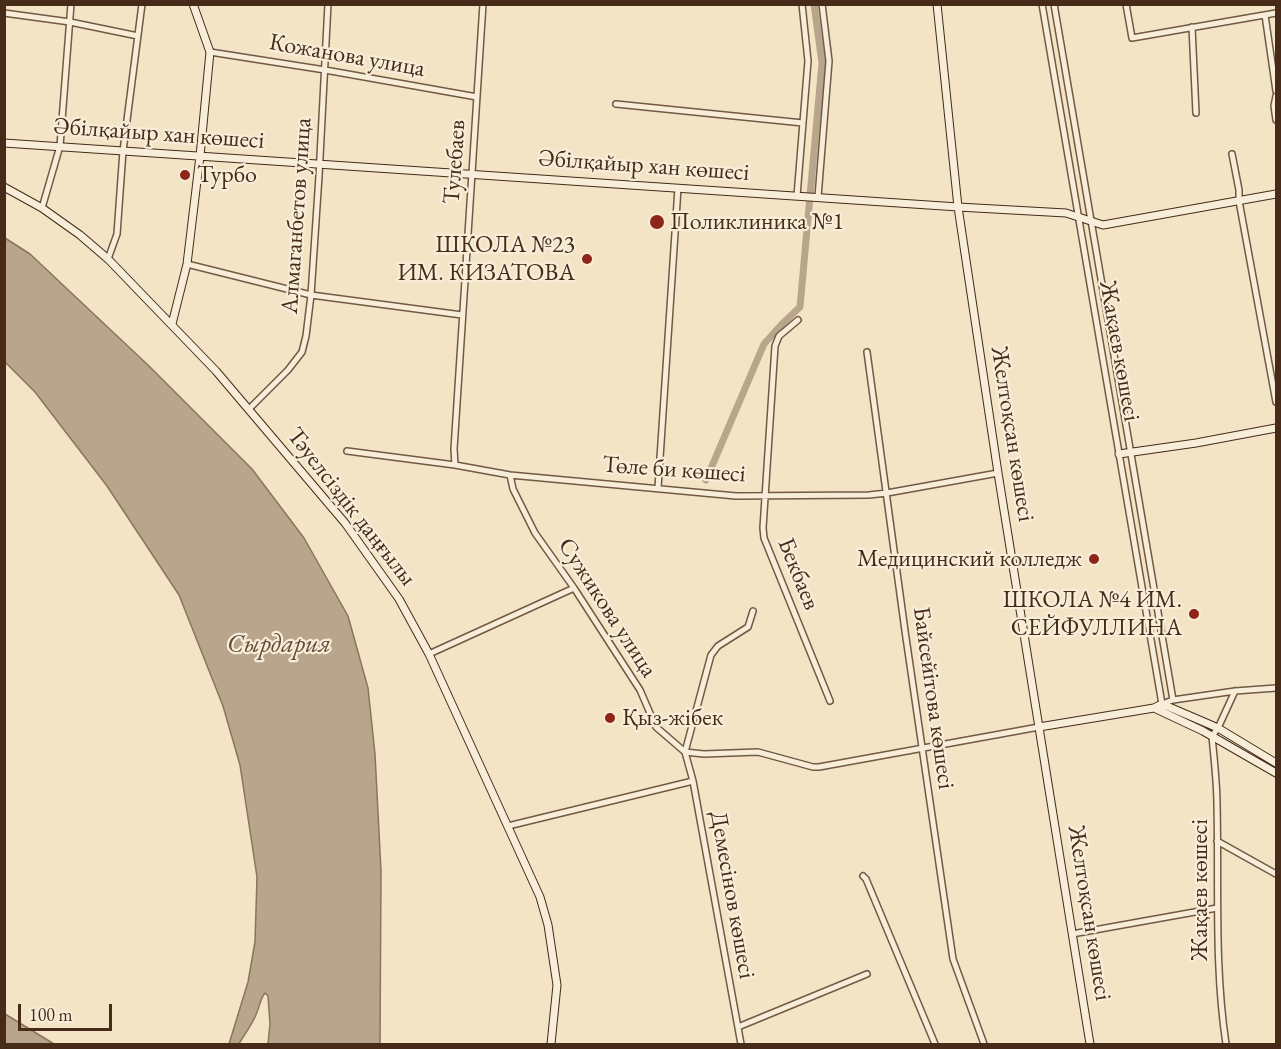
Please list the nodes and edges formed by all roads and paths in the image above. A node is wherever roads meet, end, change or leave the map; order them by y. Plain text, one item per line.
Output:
1 (72, 4) edge
2 (142, 4) edge
3 (194, 4) edge
4 (328, 4) edge
5 (483, 4) edge
6 (802, 4) edge
7 (822, 4) edge
8 (1042, 4) edge
9 (1054, 4) edge
10 (1126, 4) edge
11 (939, 7) edge
12 (4, 13) edge
13 (1276, 13) edge
14 (1265, 15) junction
15 (70, 22) junction
16 (1192, 27) junction
17 (138, 36) junction
18 (210, 51) junction
19 (325, 70) junction
20 (1276, 91) edge
21 (1276, 96) edge
22 (477, 97) junction
23 (616, 104) dead end
24 (1196, 113) dead end
25 (1276, 120) edge
26 (803, 123) junction
27 (4, 143) edge
28 (60, 146) junction
29 (123, 151) junction
30 (1232, 154) dead end
31 (200, 156) junction
32 (320, 164) junction
33 (472, 174) junction
34 (4, 187) edge
35 (678, 188) junction
36 (1276, 194) edge
37 (797, 196) junction
38 (818, 197) junction
39 (1239, 201) junction
40 (958, 207) junction
41 (42, 208) junction
42 (1078, 217) junction
43 (1092, 221) junction
44 (108, 259) junction
45 (186, 264) junction
46 (311, 295) junction
47 (462, 315) junction
48 (798, 320) dead end
49 (172, 324) junction
50 (867, 352) dead end
51 (1276, 402) edge
52 (249, 409) junction
53 (1276, 428) edge
54 (346, 451) dead end
55 (1131, 453) junction
56 (1119, 454) junction
57 (455, 465) junction
58 (998, 473) junction
59 (510, 475) junction
60 (658, 488) junction
61 (887, 493) junction
62 (765, 495) junction
63 (574, 588) junction
64 (753, 611) dead end
65 (429, 654) junction
66 (1276, 688) edge
67 (1235, 691) junction
68 (1173, 700) junction
69 (830, 701) dead end
70 (1162, 704) junction
71 (1154, 708) junction
72 (1039, 727) junction
73 (1218, 728) junction
74 (1212, 736) junction
75 (922, 748) junction
76 (685, 752) junction
77 (1276, 763) edge
78 (1276, 773) edge
79 (693, 781) junction
80 (508, 826) junction
81 (1217, 841) junction
82 (1276, 874) edge
83 (863, 876) dead end
84 (1217, 908) junction
85 (1072, 934) junction
86 (867, 974) dead end
87 (738, 1028) junction
88 (551, 1044) edge
89 (741, 1044) edge
90 (935, 1044) edge
91 (984, 1044) edge
92 (1090, 1044) edge
93 (1226, 1044) edge

1 - 15 street
2 - 17 street
3 - 18 street
4 - 19 street, Алмаганбетов улица
5 - 22 street, Тулебаев
6 - 26 street
7 - 38 street
8 - 42 street, Жақаев көшесі
9 - 43 street, Жақаев көшесі
10 - 16 street
11 - 40 street, Желтоқсан көшесі
12 - 15 street
13 - 14 street
14 - 16 street
14 - 20 street
15 - 17 street
15 - 28 street
16 - 24 street
17 - 29 street
18 - 19 street, Кожанова улица
18 - 31 street
19 - 22 street, Кожанова улица
19 - 32 street, Алмаганбетов улица
21 - 25 street
22 - 33 street, Тулебаев
23 - 26 street
26 - 37 street
27 - 28 street, Әбілқайыр хан көшесі
28 - 29 street, Әбілқайыр хан көшесі
28 - 41 street
29 - 31 street, Әбілқайыр хан көшесі
29 - 44 street
30 - 39 street
31 - 32 street, Әбілқайыр хан көшесі
31 - 45 street
32 - 33 street, Әбілқайыр хан көшесі
32 - 46 street, Алмаганбетов улица
33 - 35 street, Әбілқайыр хан көшесі
33 - 47 street, Тулебаев
34 - 41 street, Тәуелсіздік даңғылы
35 - 37 street, Әбілқайыр хан көшесі
35 - 60 street
36 - 39 street, Әбілқайыр хан көшесі
37 - 38 street, Әбілқайыр хан көшесі
38 - 40 street, Әбілқайыр хан көшесі
39 - 43 street, Әбілқайыр хан көшесі
39 - 51 street
40 - 42 street, Әбілқайыр хан көшесі
40 - 58 street, Желтоқсан көшесі
41 - 44 street, Тәуелсіздік даңғылы
42 - 43 street, Әбілқайыр хан көшесі
42 - 56 street, Жақаев көшесі
43 - 55 street, Жақаев көшесі
44 - 49 street, Тәуелсіздік даңғылы
45 - 46 street
45 - 49 street
46 - 47 street
46 - 52 street, Алмаганбетов улица
47 - 57 street, Тулебаев
48 - 62 street, Бекбаев
49 - 52 street, Тәуелсіздік даңғылы
50 - 61 street, Байсейітова көшесі
52 - 65 street, Тәуелсіздік даңғылы
53 - 55 street
54 - 57 street, Төле би көшесі
55 - 56 street
55 - 68 street, Жақаев көшесі
56 - 70 street, Жақаев көшесі
57 - 59 street, Төле би көшесі
58 - 61 street, Төле би көшесі
58 - 72 street, Желтоқсан көшесі
59 - 60 street, Төле би көшесі
59 - 63 street, Сужикова улица
60 - 62 street, Төле би көшесі
61 - 62 street, Төле би көшесі
61 - 75 street, Байсейітова көшесі
62 - 69 street, Бекбаев
63 - 65 street
63 - 76 street, Сужикова улица
64 - 76 street
65 - 80 street, Тәуелсіздік даңғылы
66 - 67 street
67 - 68 street
67 - 73 street
68 - 70 street
70 - 71 street
70 - 73 street
71 - 72 street
71 - 74 street
72 - 75 street
72 - 85 street, Желтоқсан көшесі
73 - 74 street
73 - 77 street
74 - 78 street
74 - 81 street, Жақаев көшесі
75 - 76 street
75 - 91 street, Байсейітова көшесі
76 - 79 street, Демесінов көшесі
79 - 80 street
79 - 87 street, Демесінов көшесі
80 - 88 street, Тәуелсіздік даңғылы
81 - 82 street
81 - 84 street, Жақаев көшесі
83 - 90 street
84 - 85 street
84 - 93 street, Жақаев көшесі
85 - 92 street, Желтоқсан көшесі
86 - 87 street
87 - 89 street, Демесінов көшесі

